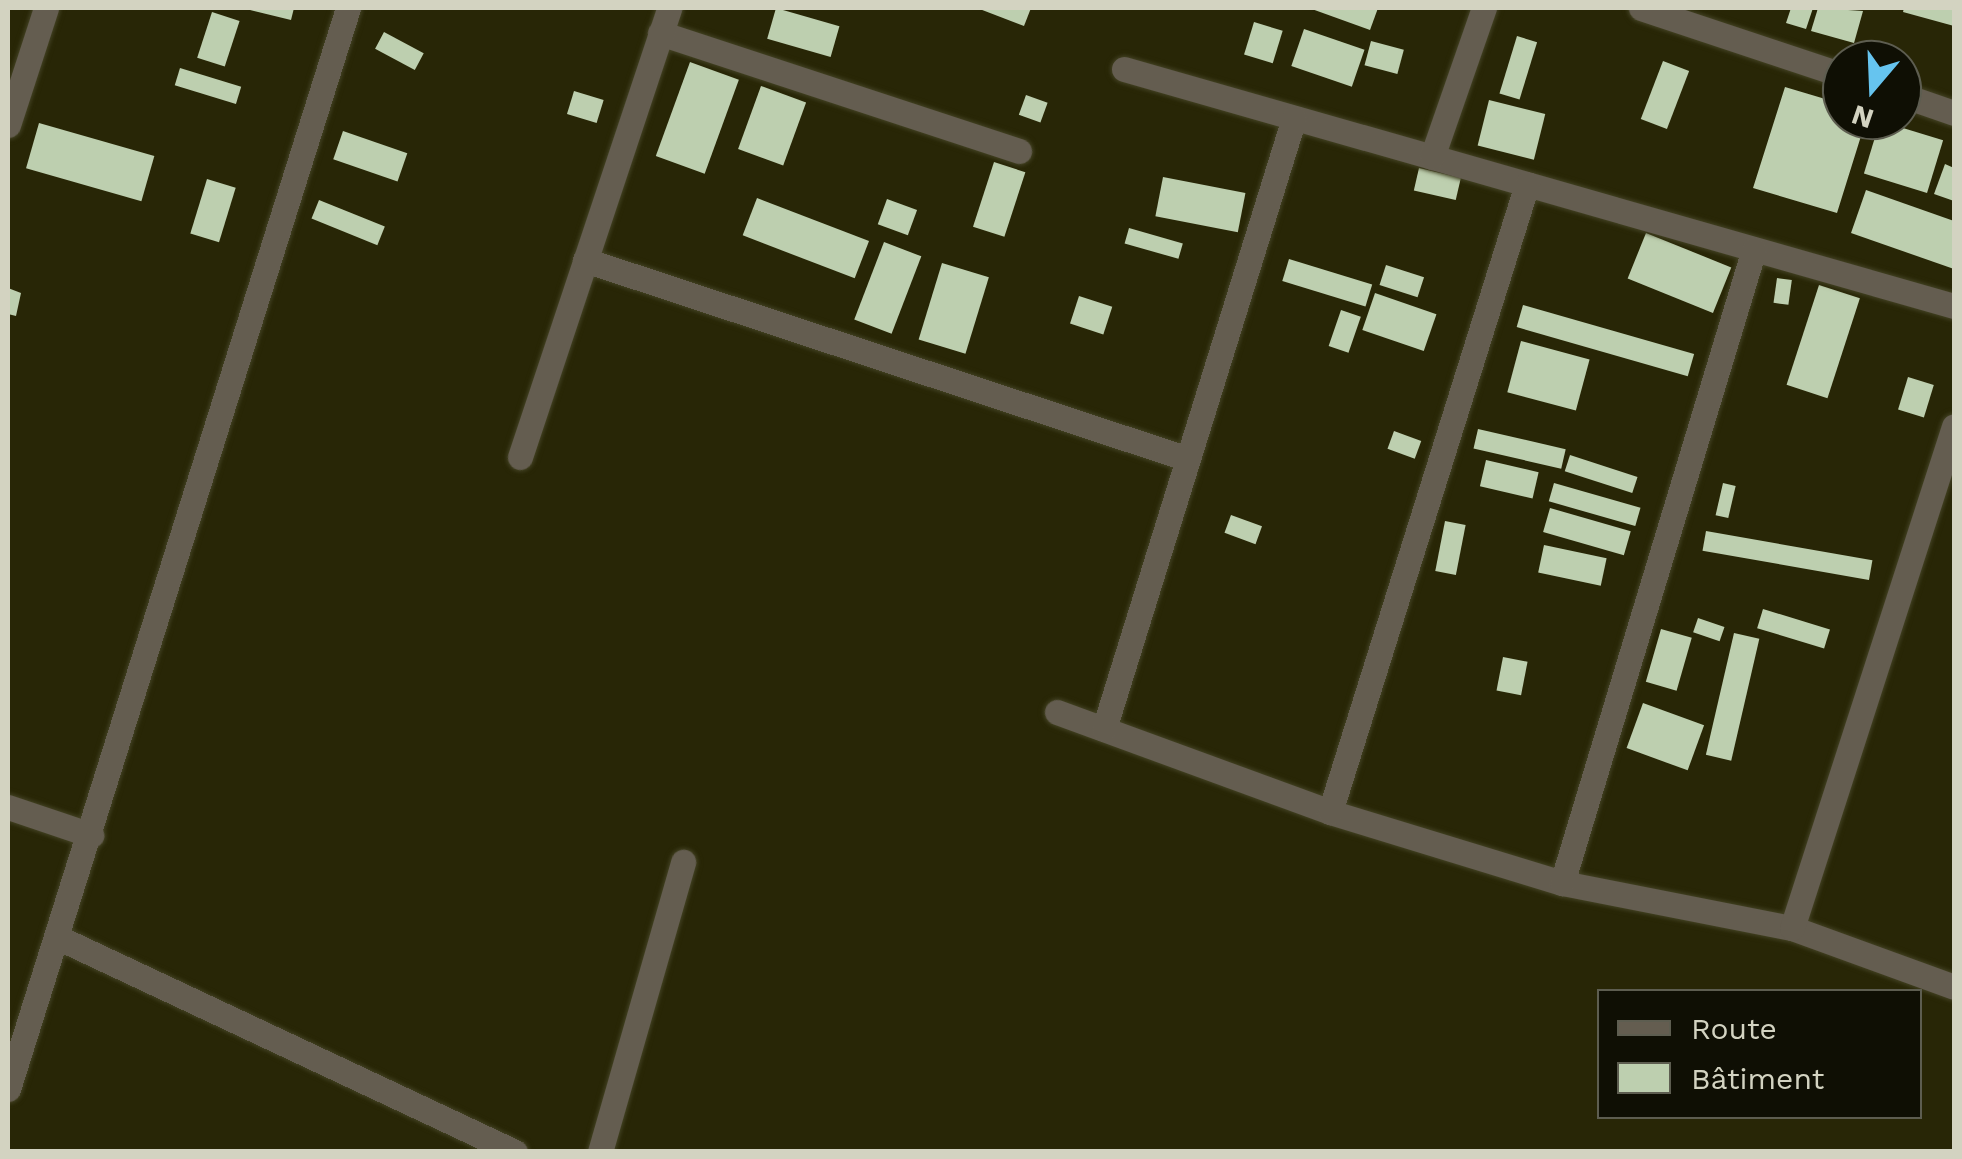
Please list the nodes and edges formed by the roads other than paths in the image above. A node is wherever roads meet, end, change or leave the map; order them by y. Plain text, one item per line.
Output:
1 (46, 8) edge
2 (348, 8) edge
3 (669, 8) edge
4 (1484, 8) edge
5 (1641, 8) edge
6 (660, 33) junction
7 (1822, 68) edge
8 (1124, 69) dead end
9 (1922, 102) edge
10 (1954, 113) edge
11 (1294, 118) junction
12 (8, 125) edge
13 (1020, 151) dead end
14 (1432, 157) junction
15 (1526, 184) junction
16 (1754, 249) junction
17 (586, 260) junction
18 (1954, 306) edge
19 (1954, 426) edge
20 (520, 457) dead end
21 (1188, 458) junction
22 (1058, 712) dead end
23 (1104, 729) junction
24 (8, 806) edge
25 (1330, 812) junction
26 (91, 835) junction
27 (683, 862) dead end
28 (1562, 883) junction
29 (1792, 928) junction
30 (57, 936) junction
31 (1954, 987) edge
32 (8, 1089) edge
33 (515, 1152) edge
34 (600, 1152) edge

1 - 12 street
2 - 26 street
3 - 6 street
4 - 14 street
5 - 7 street
6 - 13 street
6 - 17 street
8 - 11 street
9 - 10 street
11 - 14 street
11 - 21 street
14 - 15 street
15 - 16 street
15 - 25 street
16 - 18 street
16 - 28 street
17 - 20 street
17 - 21 street
19 - 29 street
21 - 23 street
22 - 23 street
23 - 25 street
24 - 26 street
25 - 28 street
26 - 30 street
27 - 34 street
28 - 29 street
29 - 31 street
30 - 32 street
30 - 33 street

